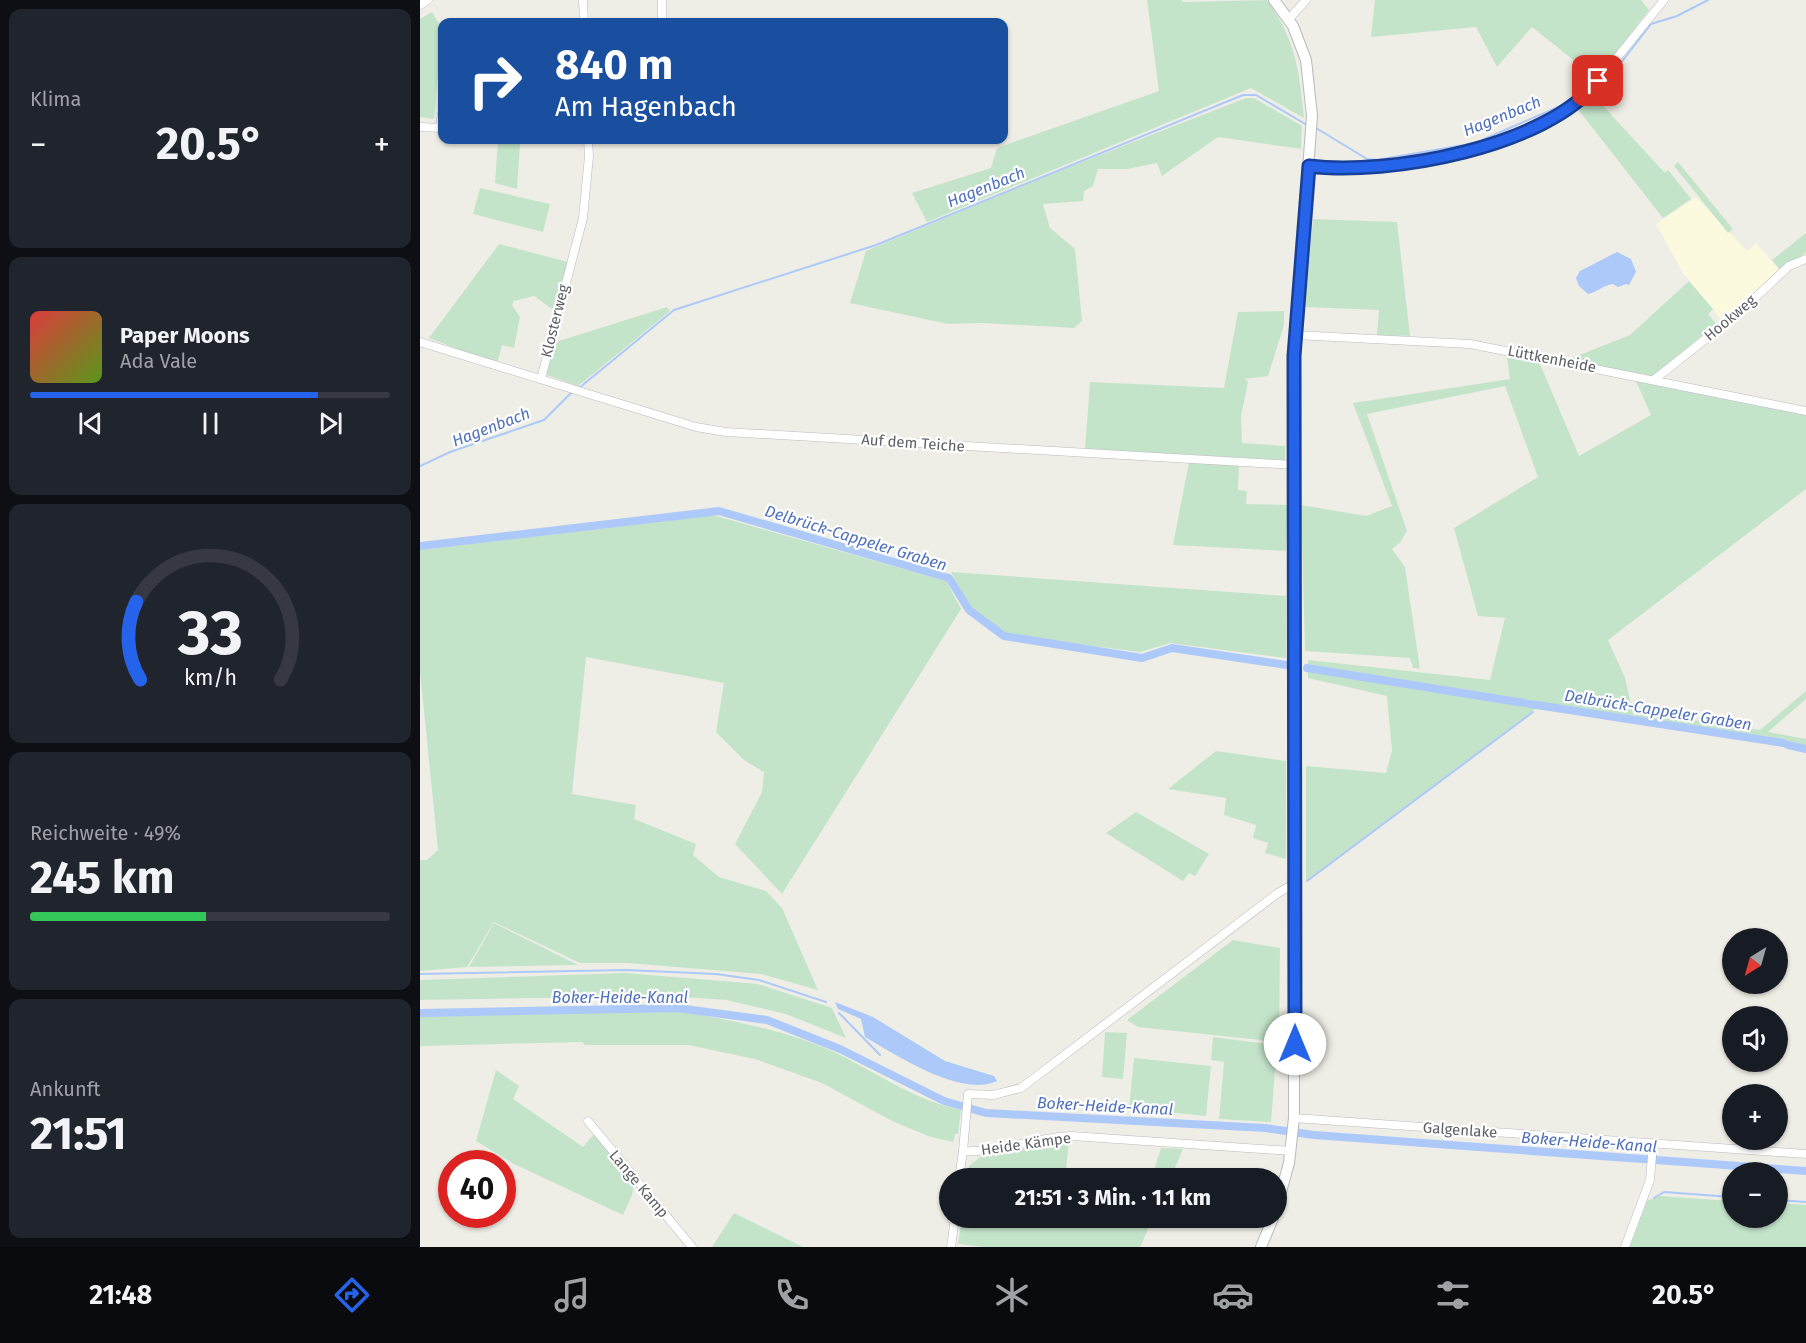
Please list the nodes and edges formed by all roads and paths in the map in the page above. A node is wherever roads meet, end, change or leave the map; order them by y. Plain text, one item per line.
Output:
1 (428, 0) edge
2 (583, 0) edge
3 (662, 0) edge
4 (1274, 0) edge
5 (1306, 0) edge
6 (1664, 0) edge
7 (420, 5) edge
8 (584, 18) edge
9 (662, 18) edge
10 (1289, 19) junction
11 (420, 127) edge
12 (438, 128) edge
13 (588, 144) edge
14 (1309, 166) junction
15 (1806, 259) edge
16 (1294, 335) junction
17 (420, 342) edge
18 (541, 378) junction
19 (1655, 379) junction
20 (1806, 411) edge
21 (1293, 465) junction
22 (1294, 884) junction
23 (588, 1121) dead end
24 (1293, 1128) junction
25 (1653, 1148) junction
26 (1291, 1150) junction
27 (963, 1151) junction
28 (1806, 1154) edge
29 (961, 1168) edge
30 (1286, 1168) edge
31 (954, 1228) edge
32 (1270, 1228) edge
33 (692, 1247) edge
34 (951, 1247) edge
35 (1261, 1247) edge
36 (1625, 1247) edge

1 - 7 street
2 - 8 street
3 - 9 street
4 - 10 street
5 - 10 street
6 - 14 street
10 - 14 street
11 - 12 street
13 - 18 street, Klosterweg
14 - 16 street
15 - 19 street, Hookweg
16 - 19 street, Lüttkenheide
16 - 21 street
17 - 18 street, Klosterweg
18 - 21 street, Auf dem Teiche
19 - 20 street, Lüttkenheide
21 - 22 street
22 - 24 street
22 - 27 street, Heide Kämpe
23 - 33 street, Lange Kamp
24 - 25 street, Galgenlake
24 - 26 street
25 - 28 street, Galgenlake
25 - 36 street
26 - 27 street, Heide Kämpe
26 - 30 street
27 - 29 street
31 - 34 street
32 - 35 street

